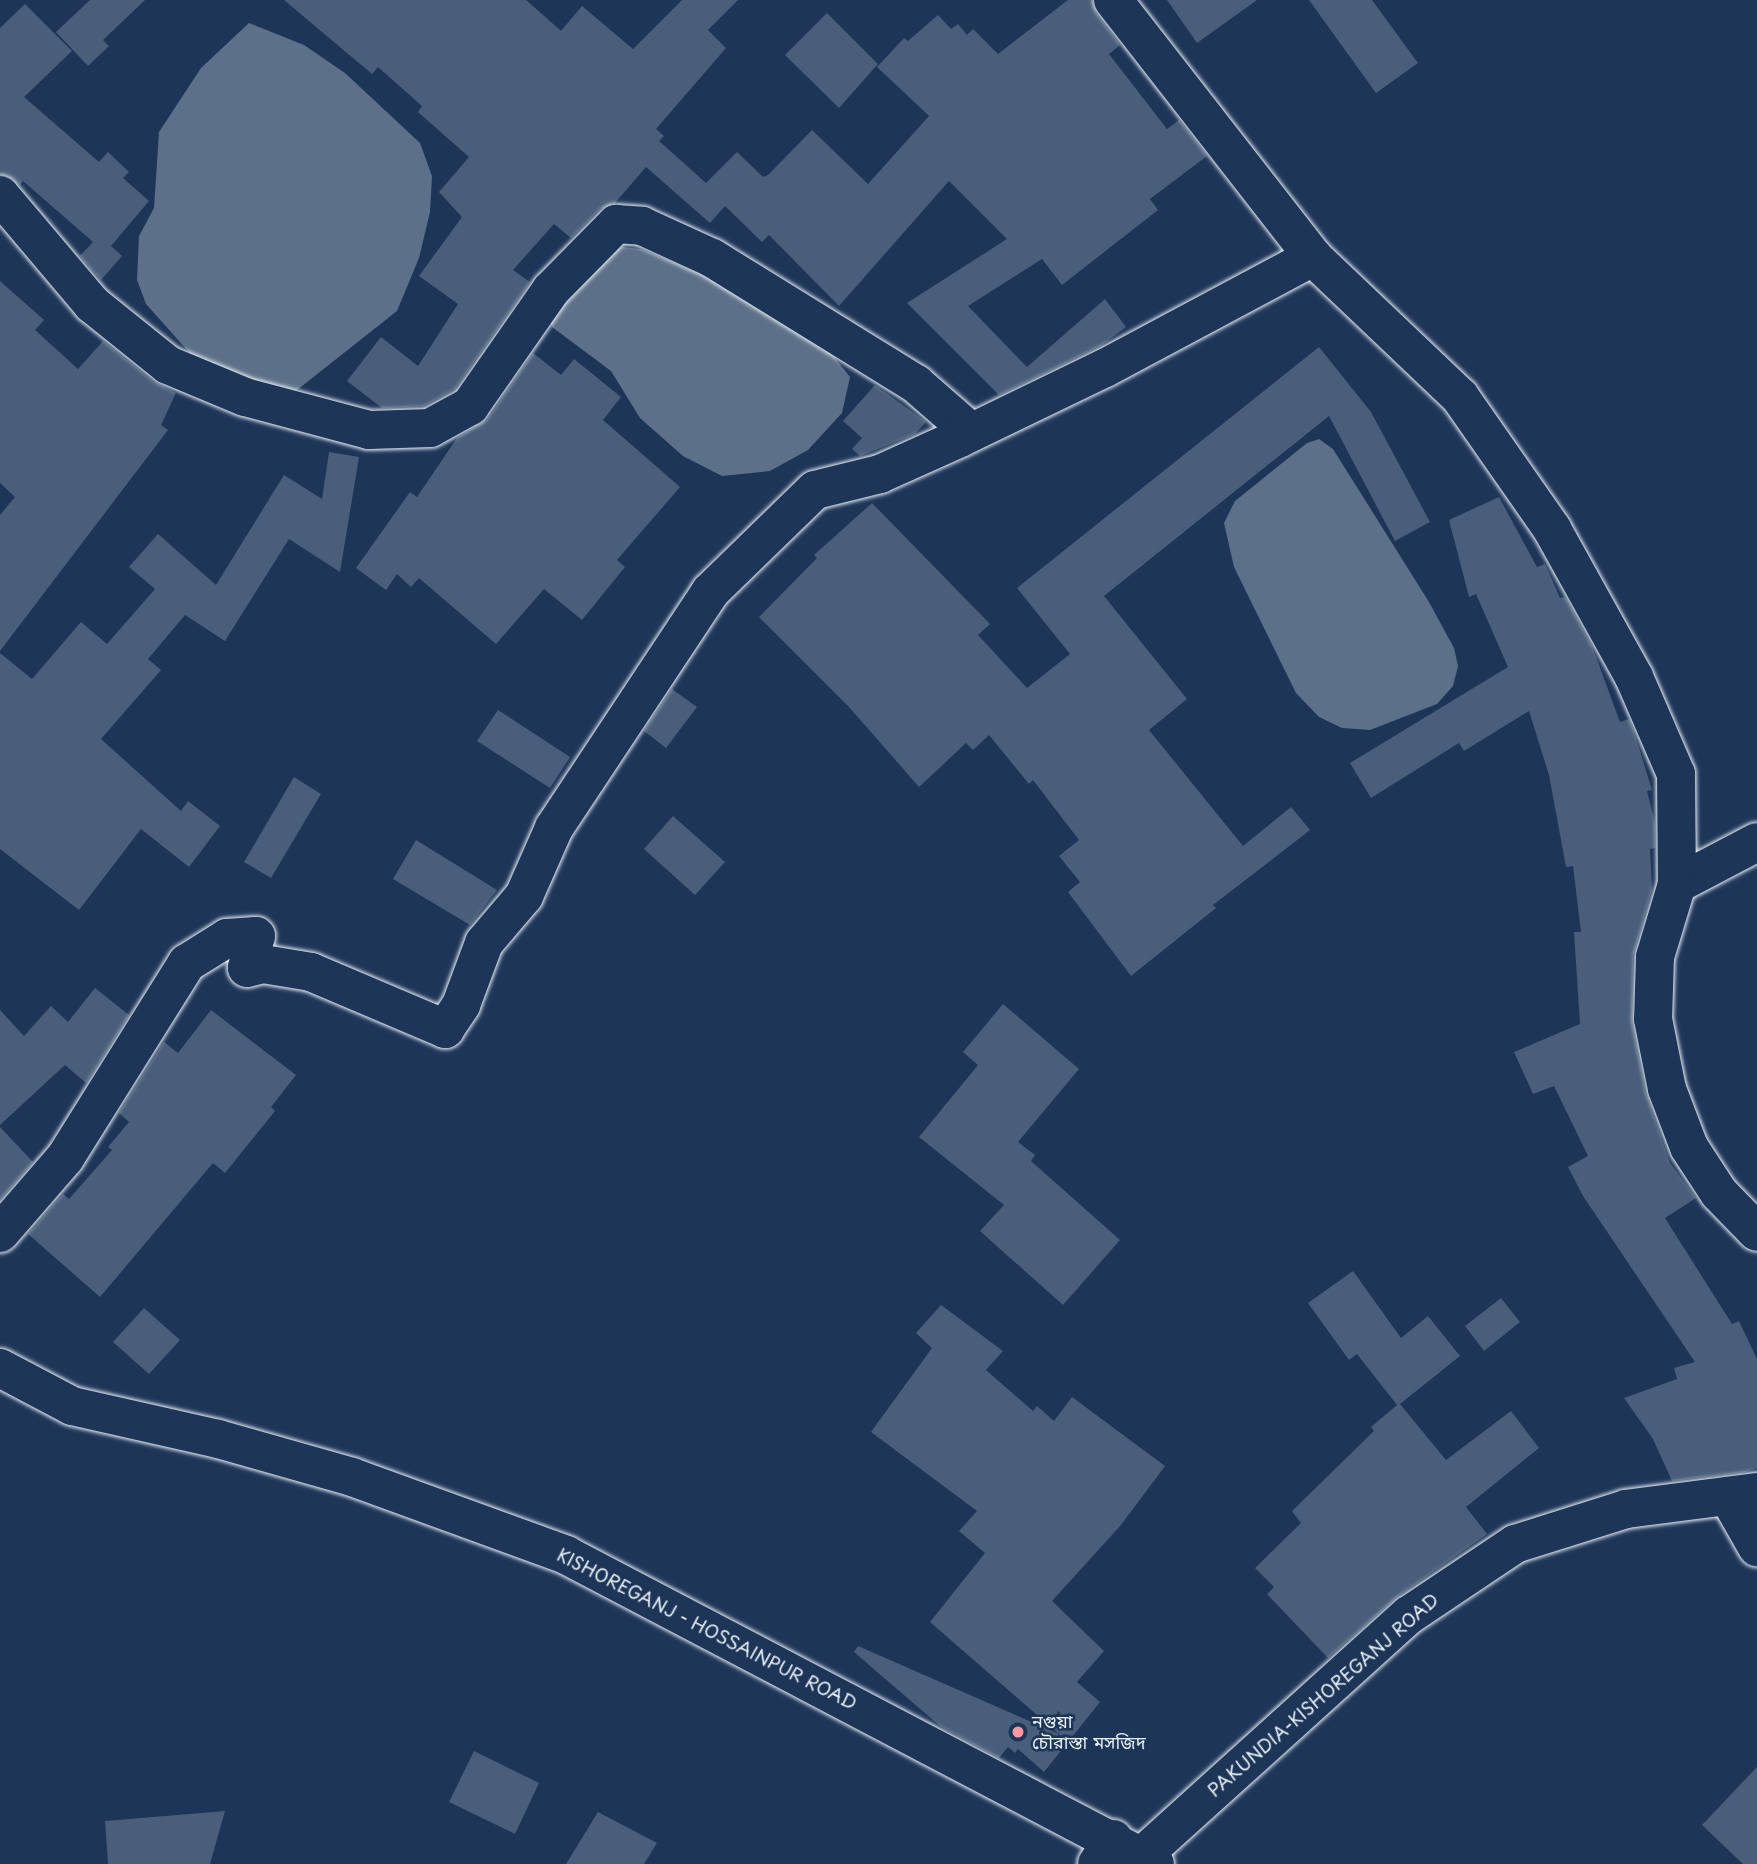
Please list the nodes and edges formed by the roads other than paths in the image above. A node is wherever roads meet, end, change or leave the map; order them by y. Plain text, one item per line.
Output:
1 (1113, 0) edge
2 (0, 195) edge
3 (1313, 257) junction
4 (971, 432) junction
5 (1757, 842) edge
6 (1677, 884) junction
7 (1757, 1232) edge
8 (0, 1233) edge
9 (0, 1368) edge
10 (1742, 1494) edge
11 (1757, 1547) edge
12 (1127, 1855) edge

1 - 3 street
2 - 4 street
3 - 4 street
3 - 6 street
4 - 8 street
5 - 6 street
6 - 7 street
9 - 12 street, KISHOREGANJ - HOSSAINPUR ROAD
10 - 11 street
10 - 12 street, PAKUNDIA-KISHOREGANJ ROAD

